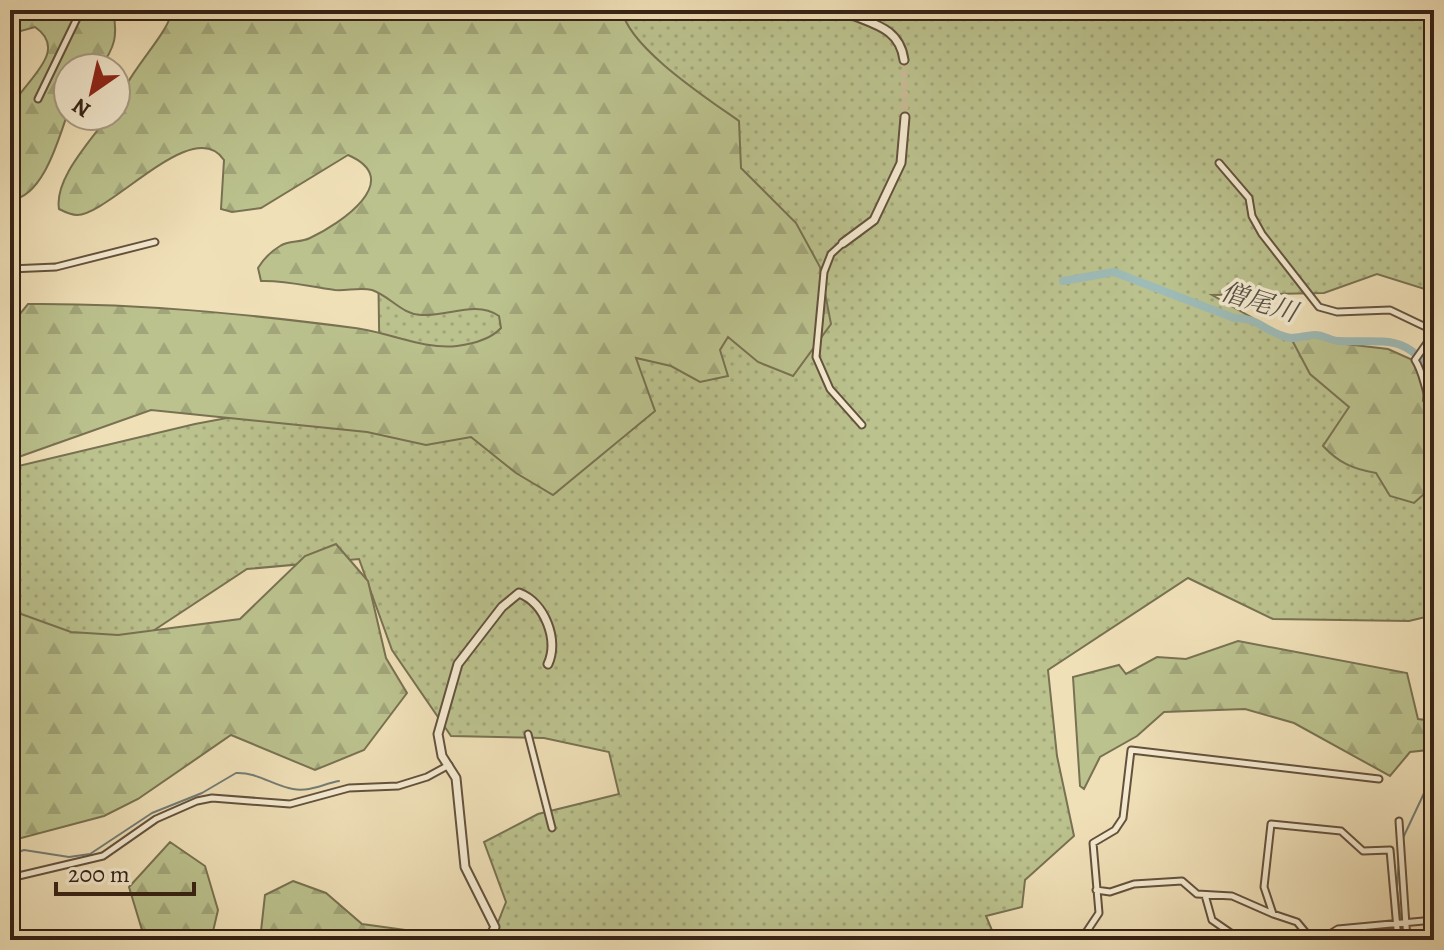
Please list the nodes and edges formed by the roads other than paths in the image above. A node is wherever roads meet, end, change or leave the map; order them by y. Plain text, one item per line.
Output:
1 (81, 10) edge
2 (848, 10) edge
3 (904, 60) tunnel mouth
4 (38, 99) dead end
5 (905, 117) tunnel mouth
6 (1219, 163) dead end
7 (155, 242) dead end
8 (843, 243) joint
9 (10, 269) edge
10 (1434, 332) edge
11 (1434, 405) edge
12 (862, 425) dead end
13 (548, 664) dead end
14 (528, 734) dead end
15 (449, 765) junction
16 (1379, 779) dead end
17 (1399, 821) dead end
18 (552, 828) dead end
19 (10, 878) edge
20 (1096, 890) junction
21 (1205, 895) junction
22 (1273, 914) junction
23 (1434, 920) edge
24 (1406, 922) junction
25 (1397, 923) junction
26 (488, 940) edge
27 (1081, 940) edge
28 (1241, 940) edge
29 (1312, 940) edge
30 (1320, 940) edge
31 (1398, 940) edge
32 (1407, 940) edge

1 - 4 street
2 - 3 street
5 - 8 street
6 - 10 street
7 - 9 street
8 - 12 street
10 - 11 street
13 - 15 street
14 - 18 street
15 - 19 street
15 - 26 street
16 - 20 street
17 - 24 street
20 - 21 street
20 - 27 street
21 - 22 street
21 - 28 street
22 - 25 street
22 - 29 street
23 - 24 street
24 - 25 street
24 - 32 street
25 - 30 street
25 - 31 street

